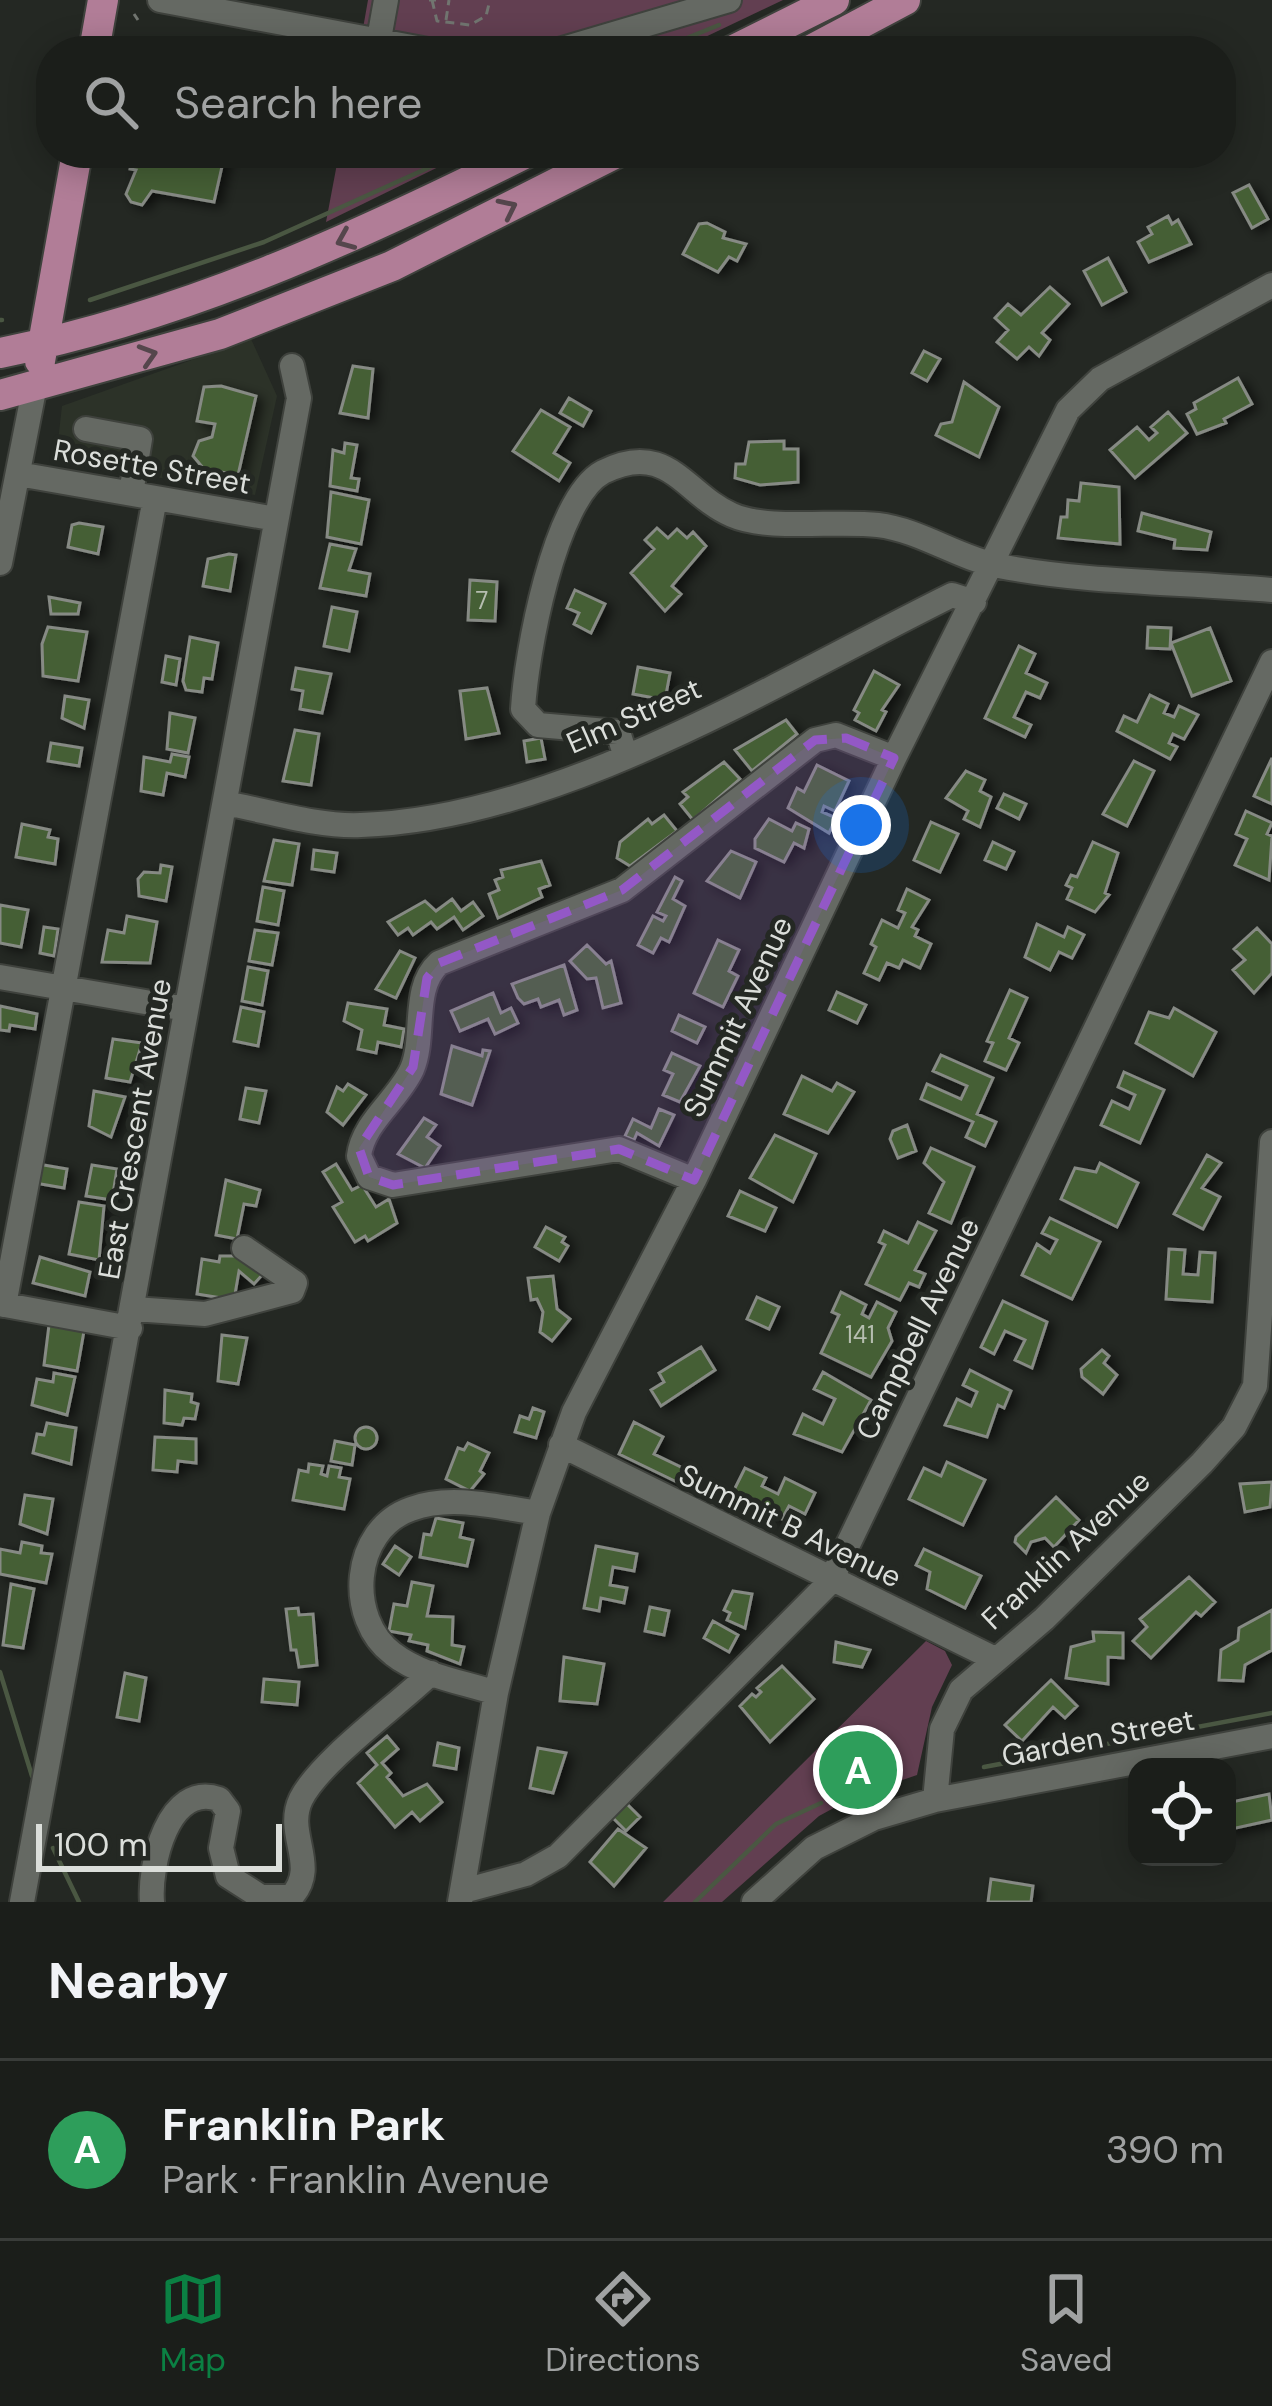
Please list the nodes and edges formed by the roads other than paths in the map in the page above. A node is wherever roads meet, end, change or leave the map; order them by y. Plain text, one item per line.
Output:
1 (103, 0) edge
2 (160, 0) edge
3 (386, 0) edge
4 (729, 0) edge
5 (834, 0) edge
6 (905, 0) edge
7 (97, 36) edge
8 (362, 36) edge
9 (380, 36) edge
10 (607, 36) edge
11 (762, 36) edge
12 (837, 36) edge
13 (74, 168) edge
14 (494, 168) edge
15 (586, 168) edge
16 (1272, 285) edge
17 (43, 344) junction
18 (0, 353) edge
19 (292, 366) dead end
20 (35, 385) junction
21 (0, 395) edge
22 (86, 429) dead end
23 (18, 474) junction
24 (143, 495) junction
25 (276, 519) junction
26 (0, 563) edge
27 (995, 565) junction
28 (1272, 590) edge
29 (974, 602) junction
30 (1272, 662) edge
31 (626, 757) junction
32 (894, 758) junction
33 (225, 803) junction
34 (0, 976) edge
35 (64, 989) junction
36 (186, 1009) junction
37 (1272, 1142) edge
38 (694, 1180) junction
39 (244, 1248) dead end
40 (2, 1305) edge
41 (132, 1318) junction
42 (1263, 1381) edge
43 (561, 1445) junction
44 (538, 1514) junction
45 (830, 1582) junction
46 (993, 1658) junction
47 (431, 1672) junction
48 (496, 1693) junction
49 (1272, 1736) edge
50 (935, 1800) junction
51 (461, 1896) edge
52 (22, 1902) edge
53 (152, 1902) edge
54 (754, 1902) edge

1 - 7 main road
2 - 8 street
3 - 9 street
4 - 10 street
5 - 11 main road
6 - 12 main road
13 - 17 main road
14 -> 17 main road
20 -> 15 main road
16 - 27 street, Summit Avenue
17 - 18 main road
17 - 20 main road
19 - 25 street, East Crescent Avenue
20 - 21 main road
20 - 23 street
22 - 24 street
23 - 24 street, Rosette Street
23 - 26 street
24 - 25 street, Rosette Street
24 - 35 street
25 - 33 street, East Crescent Avenue
27 - 28 street
27 - 29 street, Summit Avenue
27 - 31 street
29 - 31 street, Elm Street
29 - 32 street, Summit Avenue
30 - 45 street, Campbell Avenue
31 - 33 street, Elm Street
32 - 38 street, Summit Avenue
32 - 38 street
33 - 36 street, East Crescent Avenue
34 - 35 street
35 - 36 street
35 - 40 street
36 - 41 street, East Crescent Avenue
37 - 42 street, Franklin Avenue
38 - 43 street, Summit Avenue
39 - 41 street
40 - 41 street
41 - 52 street, East Crescent Avenue
42 - 46 street, Franklin Avenue
43 - 44 street, Summit Avenue
43 - 45 street, Summit B Avenue
44 - 47 street
44 - 48 street, Summit Avenue
45 - 46 street, Summit B Avenue
45 - 51 street, Campbell Avenue
46 - 50 street, Franklin Avenue
47 - 48 street
47 - 53 street
48 - 51 street, Summit Avenue
49 - 50 street, Garden Street
50 - 54 street

